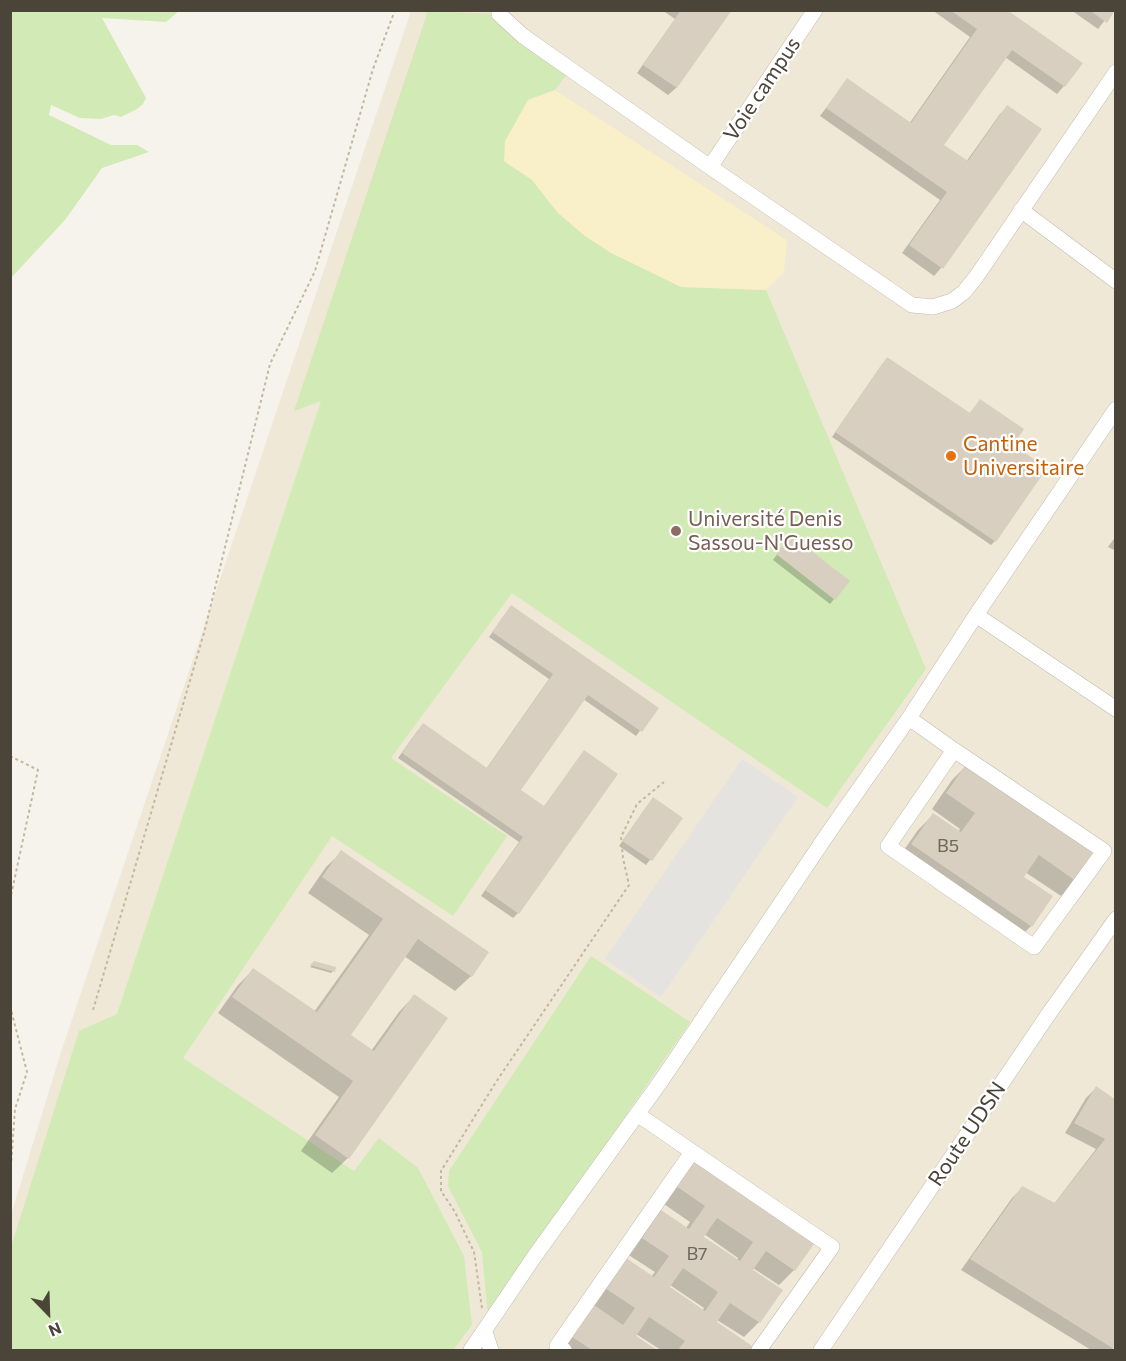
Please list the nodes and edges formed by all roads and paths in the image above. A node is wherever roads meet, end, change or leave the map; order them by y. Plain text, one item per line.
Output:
1 (395, 10) edge
2 (501, 10) edge
3 (815, 10) edge
4 (1116, 72) edge
5 (710, 167) junction
6 (1022, 210) junction
7 (1116, 281) edge
8 (1116, 409) edge
9 (976, 615) junction
10 (1116, 709) edge
11 (909, 718) junction
12 (954, 750) junction
13 (10, 756) edge
14 (664, 782) dead end
15 (10, 900) edge
16 (1116, 919) edge
17 (10, 1006) edge
18 (93, 1010) dead end
19 (637, 1114) junction
20 (692, 1152) junction
21 (10, 1179) edge
22 (482, 1309) dead end
23 (485, 1332) junction
24 (471, 1350) edge
25 (491, 1350) edge
26 (564, 1350) edge
27 (759, 1350) edge
28 (821, 1350) edge

1 - 18 path
2 - 5 street
3 - 5 street, Voie campus
4 - 6 street
5 - 6 street
6 - 7 street
8 - 9 street
9 - 10 street
9 - 11 street
11 - 12 street
11 - 19 street
12 - 12 street
13 - 15 path
14 - 22 path
16 - 28 street, Route UDSN
17 - 21 path
19 - 20 street
19 - 23 street
20 - 26 street
20 - 27 street
23 - 24 street
23 - 25 street

